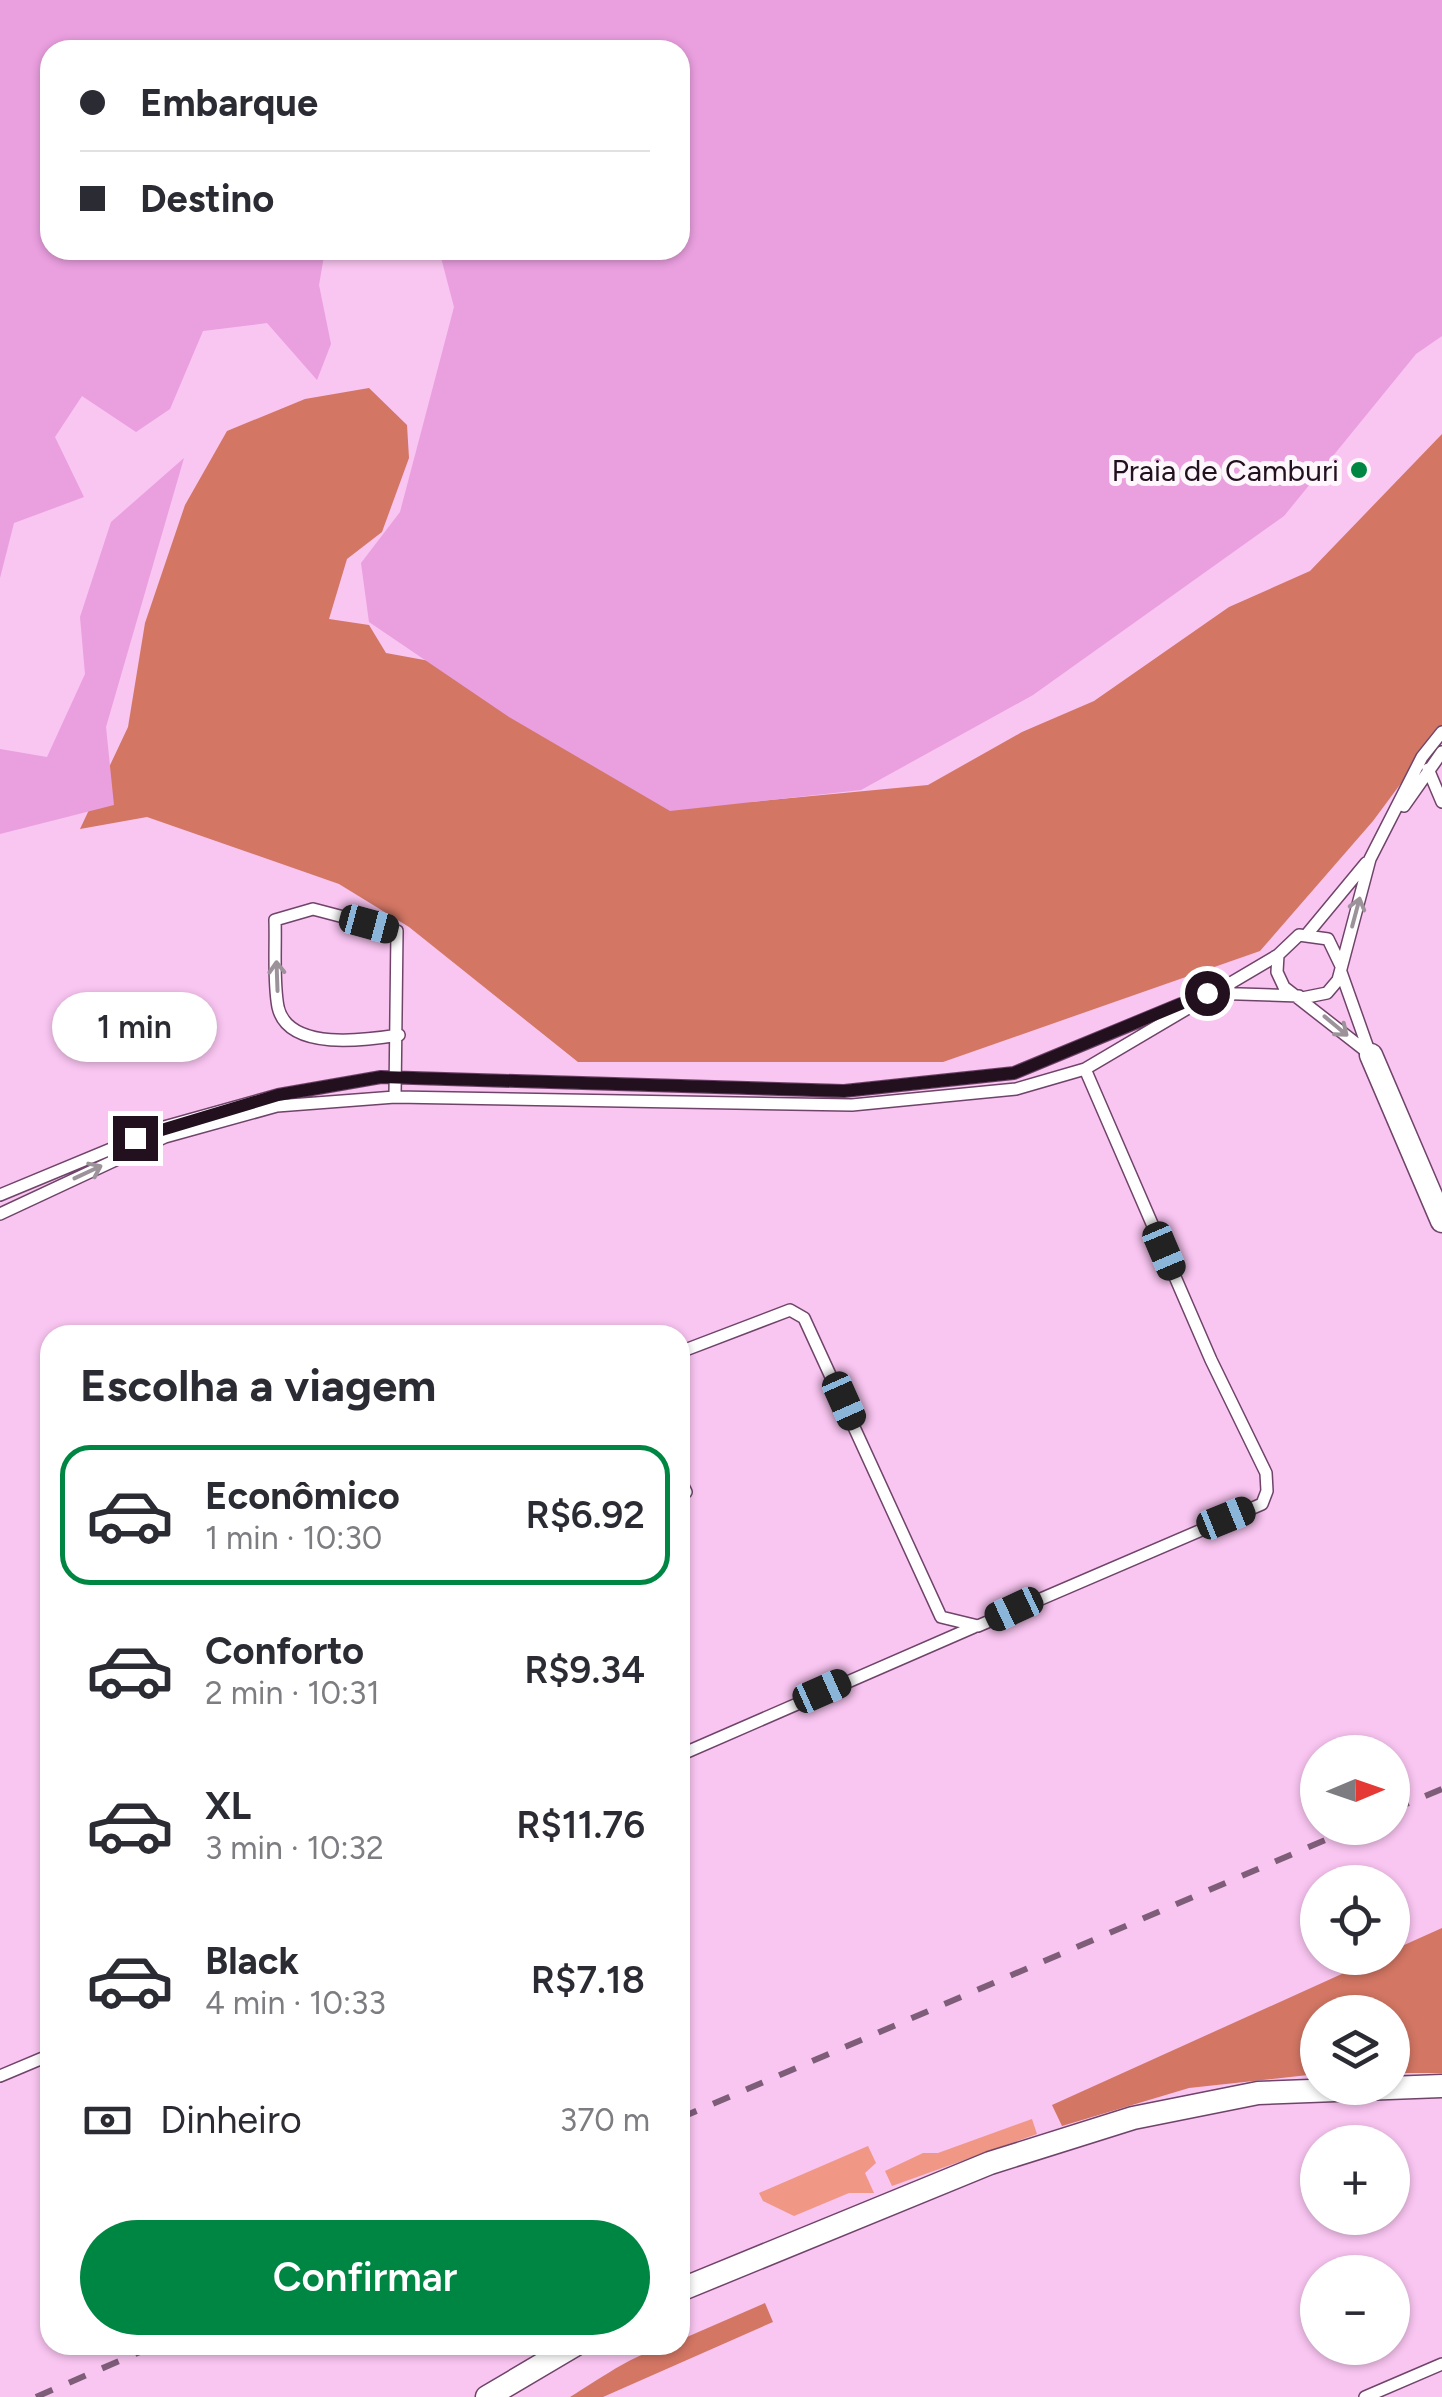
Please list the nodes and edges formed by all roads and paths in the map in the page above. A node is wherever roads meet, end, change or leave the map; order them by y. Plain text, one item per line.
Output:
1 (1442, 732) edge
2 (1442, 752) edge
3 (1428, 769) junction
4 (1442, 802) edge
5 (1370, 859) junction
6 (1308, 933) junction
7 (1278, 955) junction
8 (1341, 969) junction
9 (1207, 993) junction
10 (1300, 997) junction
11 (399, 1035) junction
12 (1370, 1055) junction
13 (1084, 1069) junction
14 (396, 1077) junction
15 (396, 1097) junction
16 (0, 1195) edge
17 (0, 1214) edge
18 (1442, 1221) edge
19 (690, 1348) edge
20 (978, 1626) junction
21 (690, 1750) edge
22 (40, 2059) edge
23 (0, 2076) edge
24 (1442, 2086) edge
25 (690, 2286) edge
26 (559, 2355) edge
27 (1442, 2364) edge
28 (486, 2397) edge
29 (1365, 2397) edge

1 - 5 lane
2 - 3 lane
3 - 4 lane
3 - 5 lane
5 - 6 lane
8 -> 5 lane
6 - 7 lane
6 - 8 lane
7 - 9 lane
7 - 10 lane
8 - 10 lane
8 - 12 lane
9 - 10 lane
9 - 13 lane
9 - 14 lane
10 -> 12 lane
11 -> 11 lane
11 - 14 lane
12 - 18 street
13 - 15 lane
13 - 20 lane
14 - 15 lane
14 - 16 lane
17 -> 15 lane
19 - 20 lane
20 - 21 lane
22 - 23 lane
24 - 25 street
26 - 28 street
27 - 29 lane

